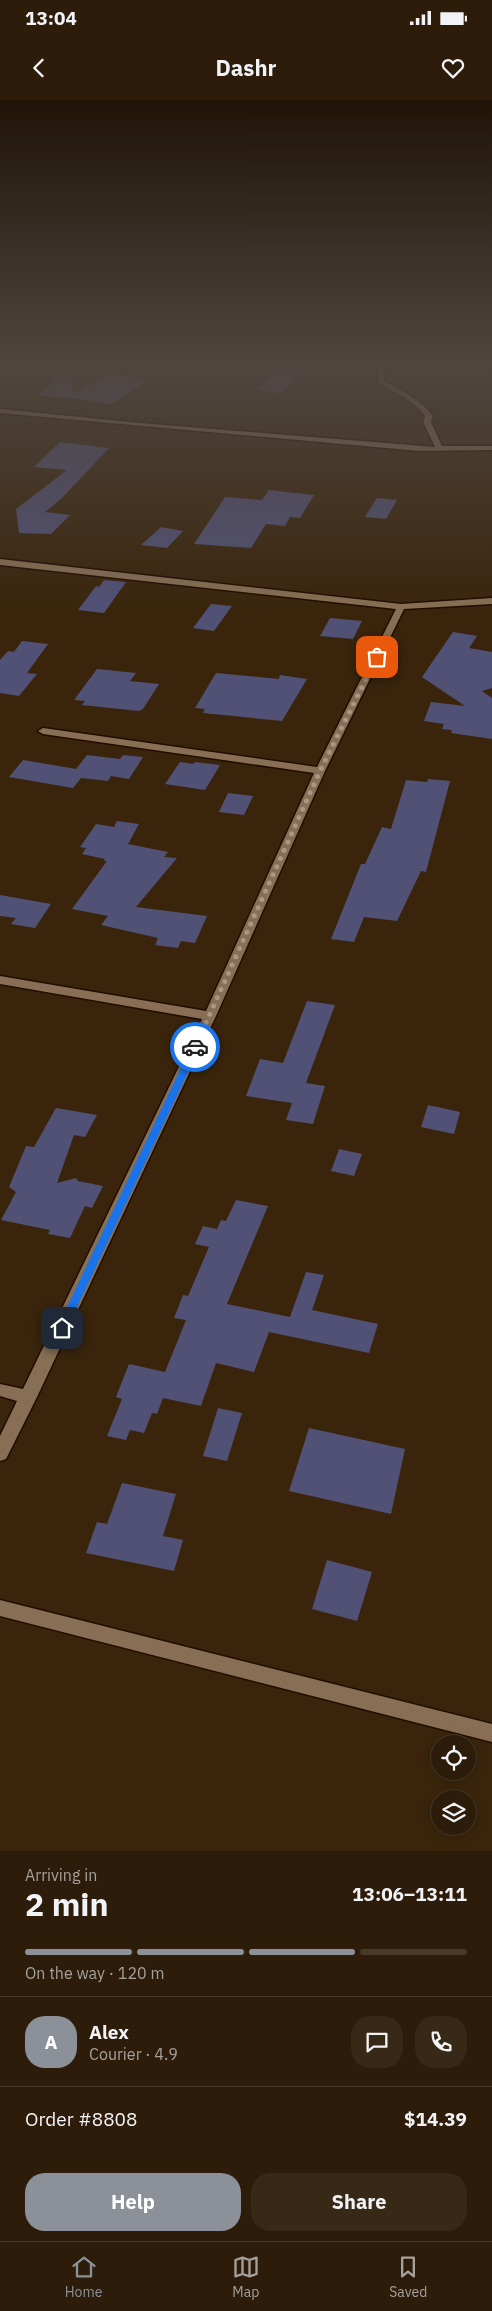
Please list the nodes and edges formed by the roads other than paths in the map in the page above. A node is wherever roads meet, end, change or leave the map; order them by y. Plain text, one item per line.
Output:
1 (393, 448) edge
2 (492, 448) edge
3 (440, 450) joint
4 (0, 562) edge
5 (492, 600) edge
6 (402, 608) junction
7 (42, 731) dead end
8 (320, 771) junction
9 (0, 980) edge
10 (210, 1016) junction
11 (0, 1390) edge
12 (29, 1397) junction
13 (0, 1454) edge
14 (0, 1608) edge
15 (492, 1733) edge

1 - 3 street
2 - 3 street
4 - 6 street
5 - 6 street
6 - 8 street
7 - 8 street
8 - 10 street
9 - 10 street
10 - 12 street
11 - 12 street
12 - 13 street
14 - 15 street

